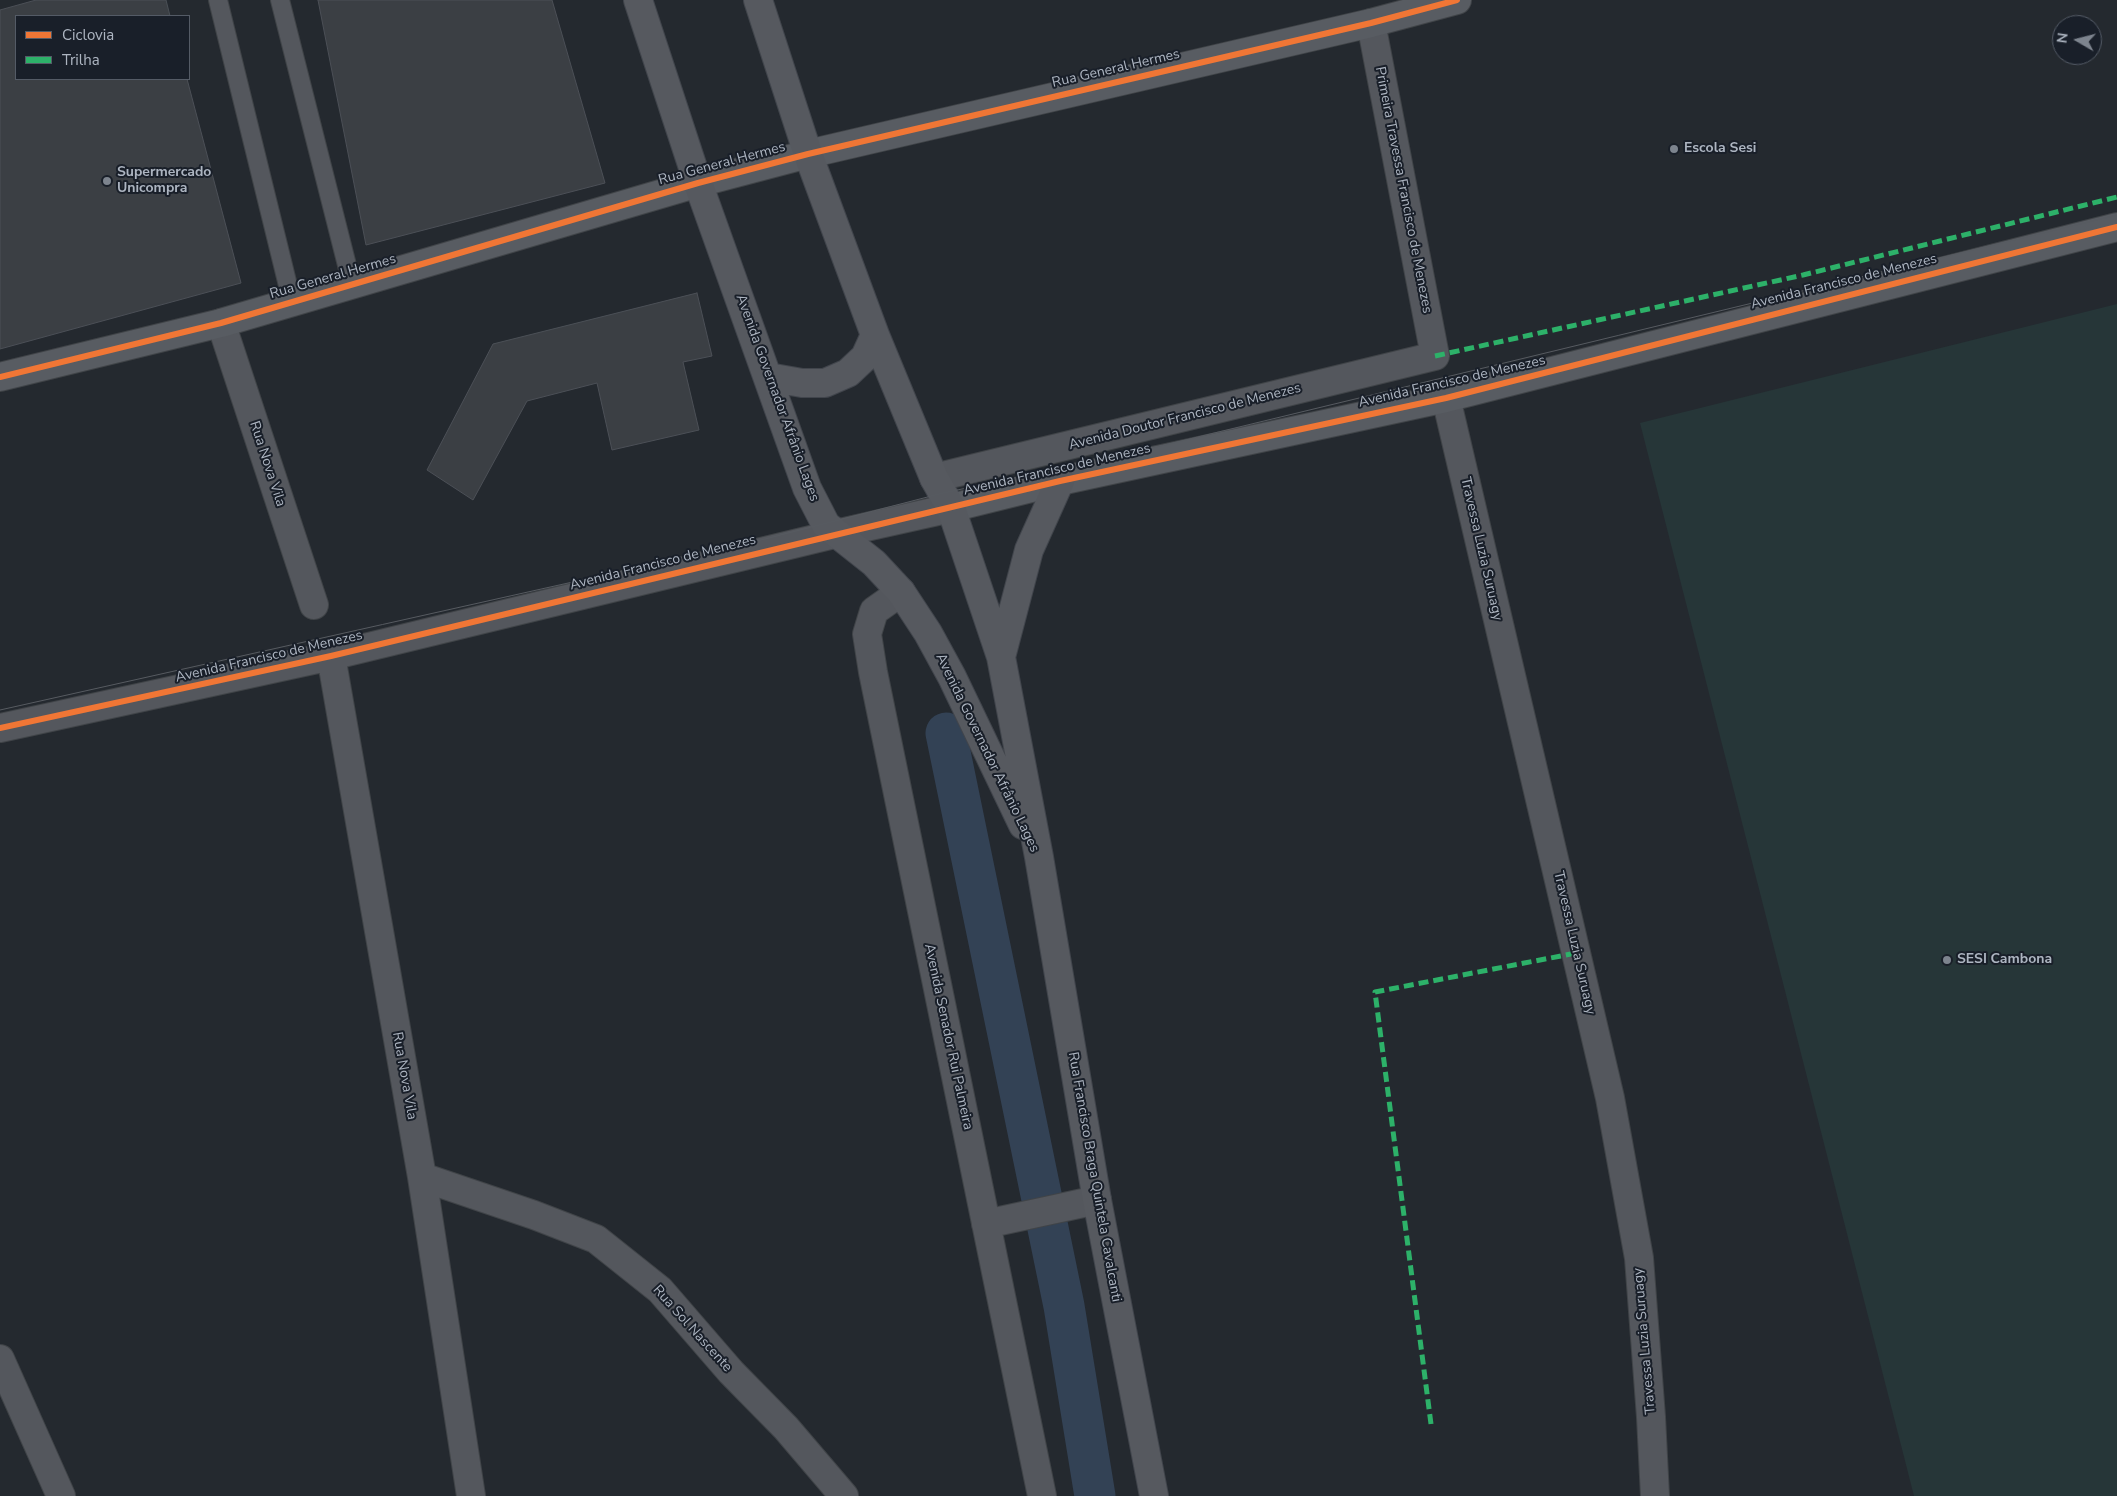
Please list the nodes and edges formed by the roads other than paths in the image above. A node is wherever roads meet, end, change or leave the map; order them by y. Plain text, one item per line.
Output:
1 (218, 0) edge
2 (280, 0) edge
3 (638, 0) edge
4 (758, 0) edge
5 (1458, 0) edge
6 (1371, 23) junction
7 (808, 154) junction
8 (698, 183) junction
9 (2117, 226) edge
10 (352, 285) junction
11 (292, 302) junction
12 (221, 323) junction
13 (875, 335) junction
14 (1436, 356) joint
15 (0, 377) edge
16 (768, 377) junction
17 (1446, 398) junction
18 (934, 478) junction
19 (1060, 481) junction
20 (951, 508) junction
21 (835, 534) junction
22 (901, 592) junction
23 (314, 605) dead end
24 (331, 656) junction
25 (1001, 657) junction
26 (0, 728) edge
27 (1038, 858) junction
28 (422, 1178) junction
29 (1097, 1200) junction
30 (986, 1224) junction
31 (0, 1359) edge
32 (61, 1496) edge
33 (472, 1496) edge
34 (844, 1496) edge
35 (1042, 1496) edge
36 (1154, 1496) edge
37 (1655, 1496) edge

1 - 11 lane
2 - 10 lane
3 - 8 main road, Avenida Governador Afrânio Lages
4 - 7 main road, Avenida Governador Afrânio Lages
5 - 6 street, Rua General Hermes
6 - 7 street, Rua General Hermes
6 - 14 street, Primeira Travessa Francisco de Menezes
7 - 8 street, Rua General Hermes
7 - 13 main road, Avenida Governador Afrânio Lages
8 - 10 street, Rua General Hermes
8 - 16 main road, Avenida Governador Afrânio Lages
9 - 17 street, Avenida Francisco de Menezes
10 - 11 street, Rua General Hermes
11 - 12 street, Rua General Hermes
12 - 15 street, Rua General Hermes
12 - 23 street, Rua Nova Vila
13 - 16 main road
13 - 18 main road, Avenida Governador Afrânio Lages
14 - 18 street, Avenida Doutor Francisco de Menezes
16 - 21 main road, Avenida Governador Afrânio Lages
17 - 19 street, Avenida Francisco de Menezes
17 - 37 street, Travessa Luzia Suruagy
18 - 20 main road, Avenida Governador Afrânio Lages
19 - 20 street, Avenida Francisco de Menezes
19 - 25 main road
20 - 21 street, Avenida Francisco de Menezes
20 - 25 main road, Avenida Governador Afrânio Lages
21 - 22 main road, Avenida Governador Afrânio Lages
21 - 24 street, Avenida Francisco de Menezes
22 - 27 main road, Avenida Governador Afrânio Lages
22 - 30 street, Avenida Senador Rui Palmeira
24 - 26 street, Avenida Francisco de Menezes
24 - 28 street, Rua Nova Vila
25 - 27 main road, Avenida Governador Afrânio Lages
27 - 29 main road, Rua Francisco Braga Quintela Cavalcanti
28 - 33 street, Rua Nova Vila
28 - 34 street, Rua Sol Nascente
29 - 30 street
29 - 36 main road, Rua Francisco Braga Quintela Cavalcanti
30 - 35 street, Avenida Senador Rui Palmeira
31 - 32 street

